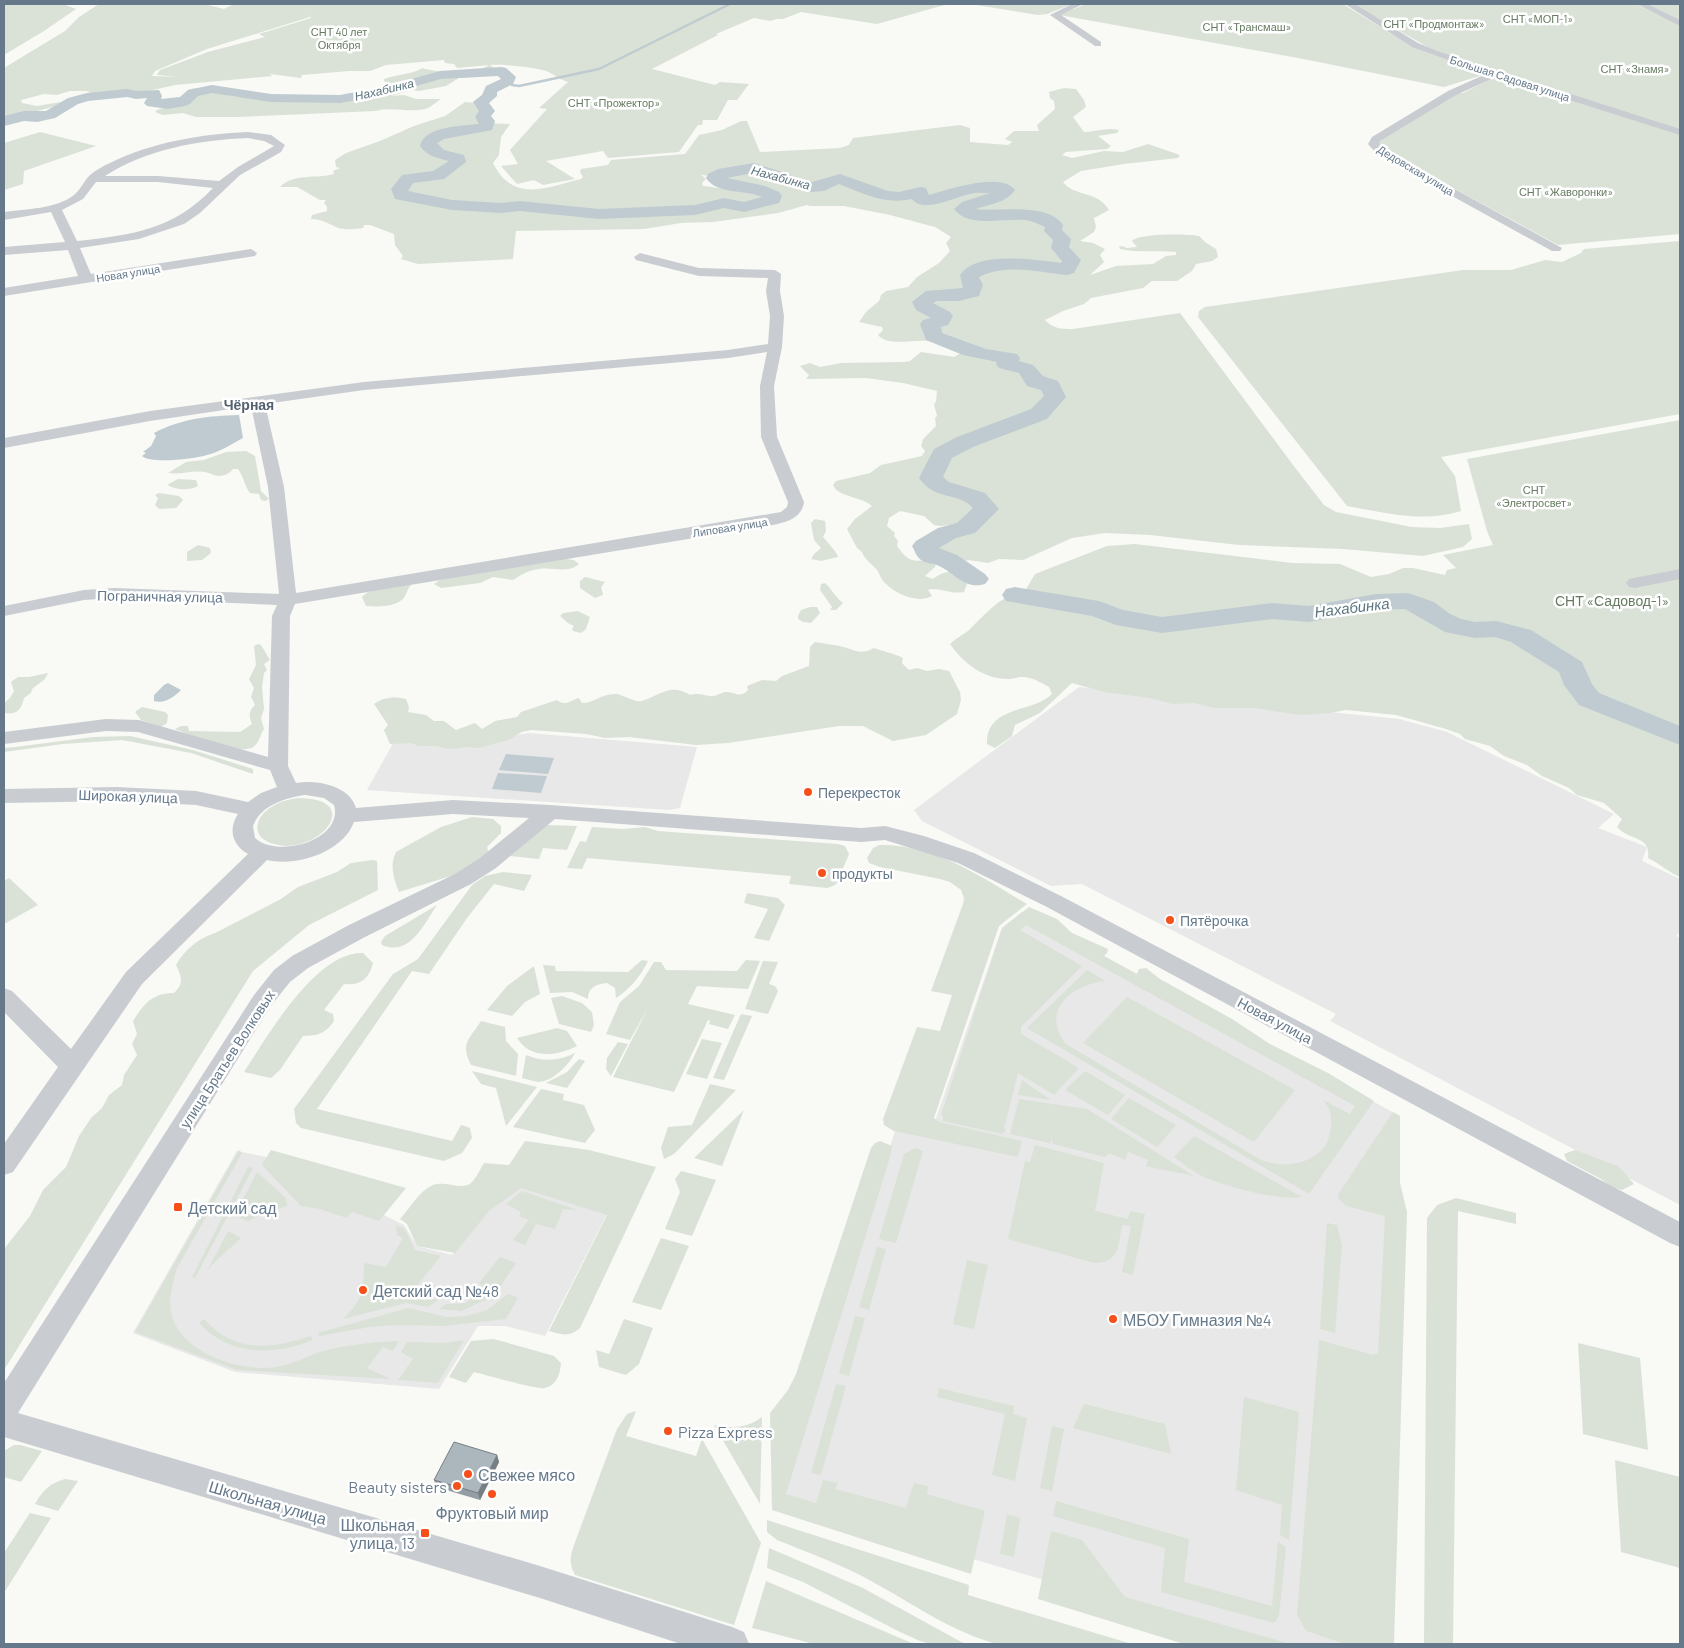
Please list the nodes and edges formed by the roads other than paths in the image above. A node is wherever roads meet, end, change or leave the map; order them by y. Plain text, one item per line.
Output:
1 (1079, 4) edge
2 (1350, 4) edge
3 (1641, 4) edge
4 (1680, 23) edge
5 (1098, 44) dead end
6 (1495, 74) junction
7 (1680, 132) edge
8 (93, 179) junction
9 (222, 185) junction
10 (55, 208) junction
11 (4, 216) edge
12 (71, 244) junction
13 (1556, 248) dead end
14 (4, 251) edge
15 (251, 254) dead end
16 (640, 257) dead end
17 (86, 279) junction
18 (4, 292) edge
19 (775, 346) junction
20 (257, 401) junction
21 (4, 443) edge
22 (1680, 574) edge
23 (1635, 583) dead end
24 (288, 600) junction
25 (4, 611) edge
26 (4, 738) edge
27 (278, 766) junction
28 (289, 790) junction
29 (4, 796) edge
30 (251, 810) junction
31 (550, 812) junction
32 (347, 816) junction
33 (263, 852) junction
34 (4, 997) edge
35 (72, 1066) junction
36 (4, 1164) edge
37 (1680, 1234) edge
38 (4, 1409) edge
39 (4, 1423) edge
40 (732, 1644) edge

1 - 5 street
2 - 6 street, Большая Садовая улица
3 - 4 street
6 - 7 street, Большая Садовая улица
6 - 13 street, Дедовская улица
8 - 9 street
8 - 9 street
8 - 10 street
9 - 12 street
10 - 11 street
10 - 12 street
12 - 14 street
12 - 17 street
15 - 17 street, Новая улица
16 - 19 street, Липовая улица
17 - 18 street, Новая улица
19 - 20 street
19 - 24 street, Липовая улица
20 - 21 street
20 - 24 street
22 - 23 street
24 - 25 street, Пограничная улица
24 - 27 street
26 - 27 street
27 - 28 street
28 - 30 street
28 - 32 street
29 - 30 street, Широкая улица
30 - 33 street
31 - 32 street, Новая улица
31 - 37 street, Новая улица
31 - 38 street, улица Братьев Волковых
32 - 33 street
33 - 35 street
34 - 35 street
35 - 36 street
39 - 40 street, Школьная улица

